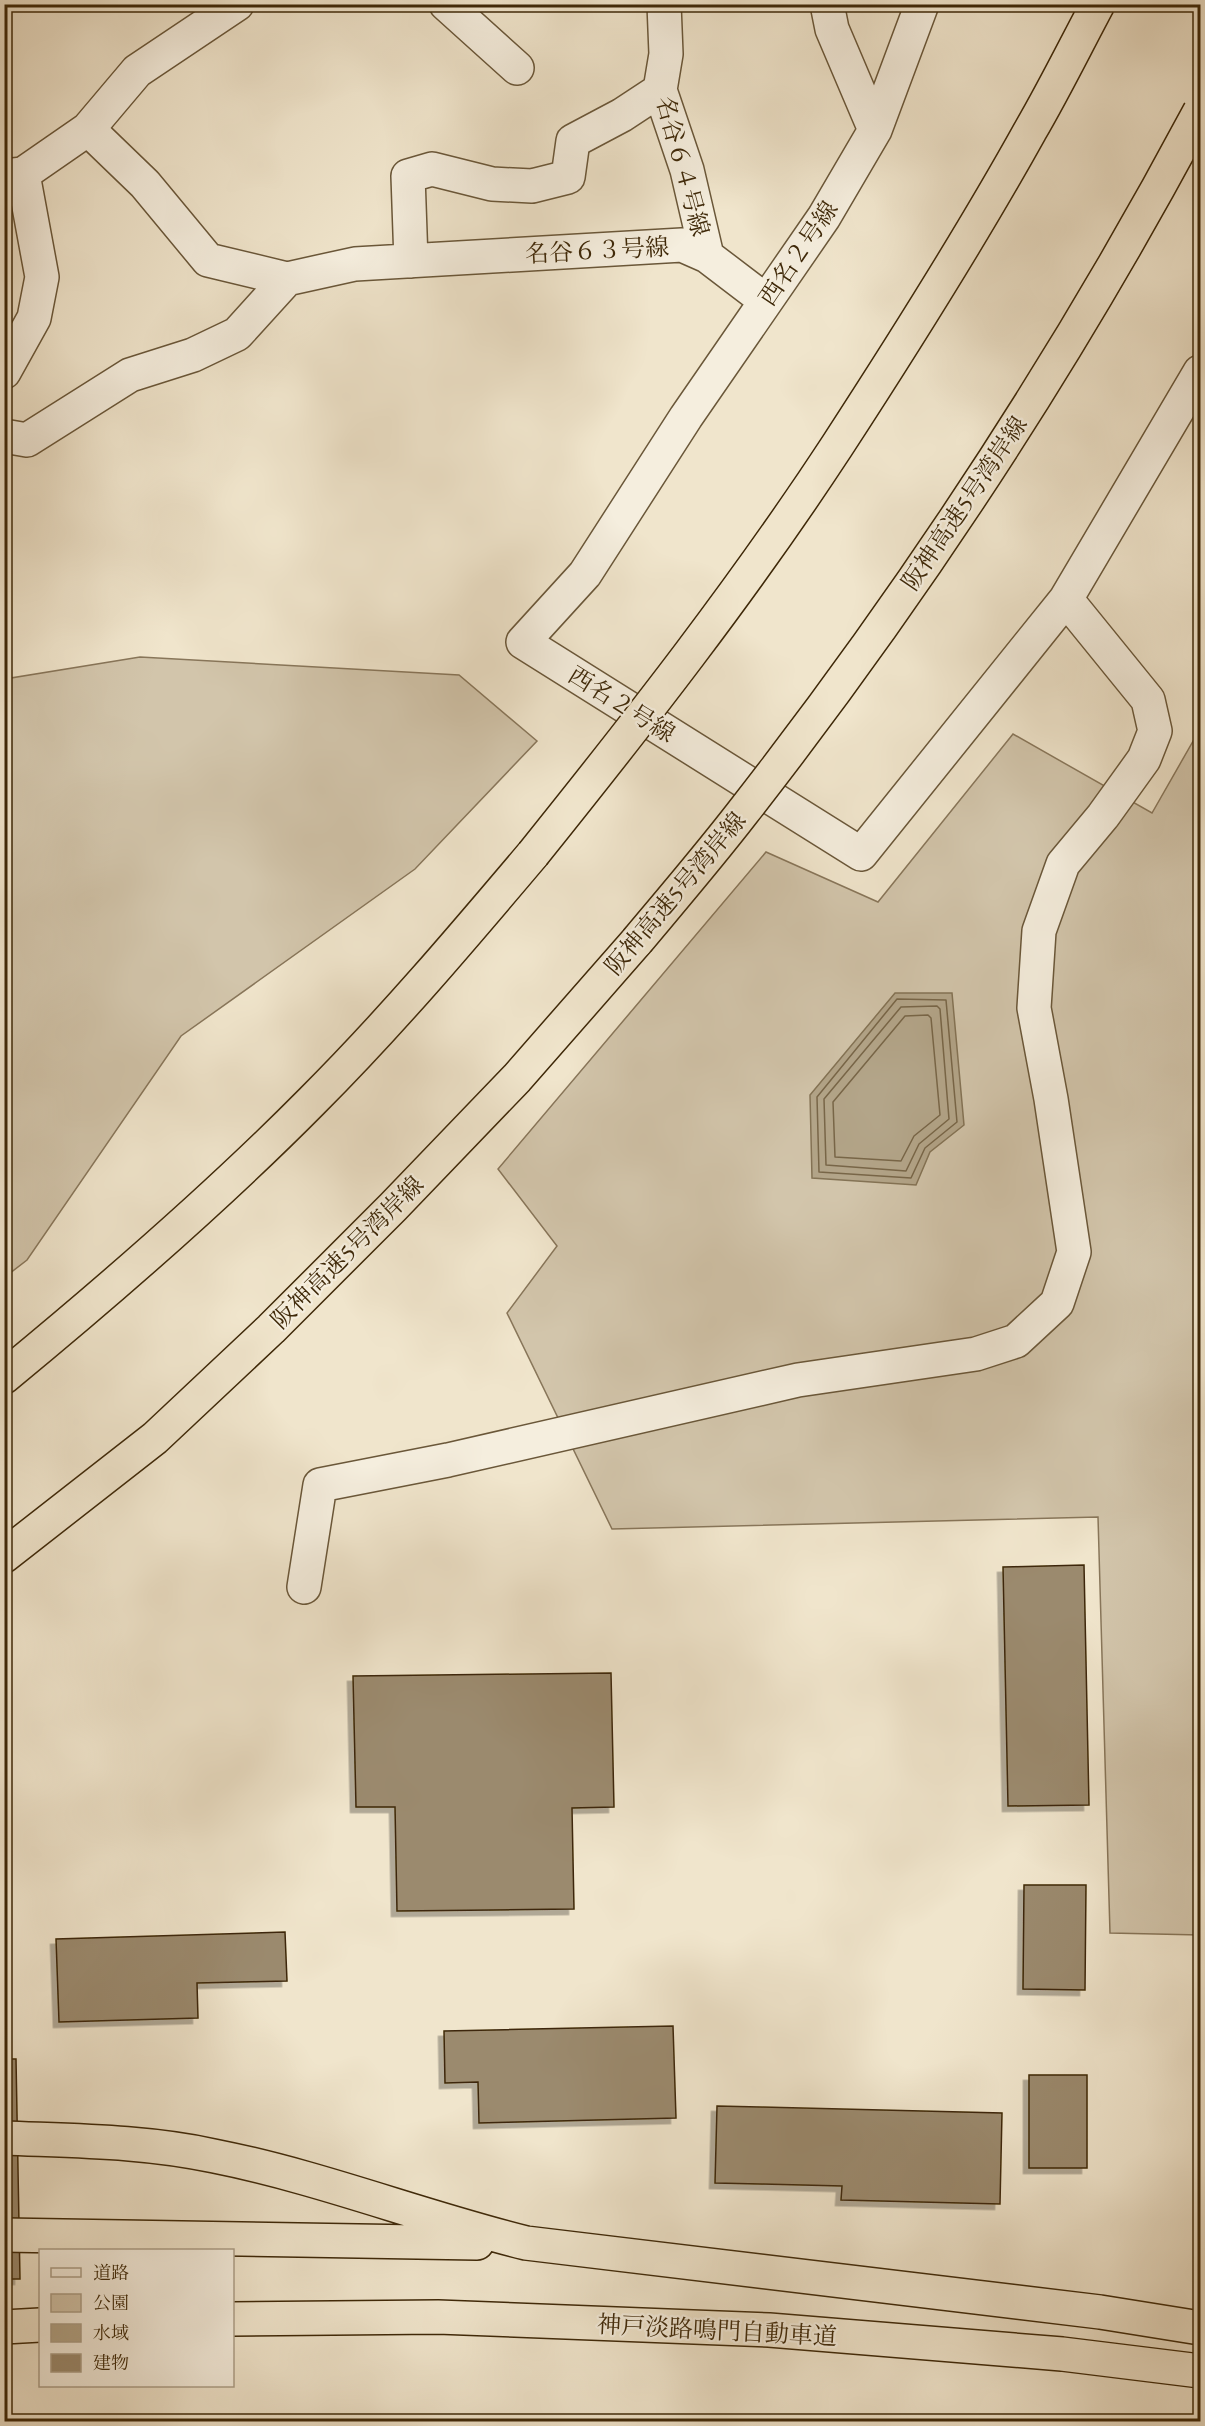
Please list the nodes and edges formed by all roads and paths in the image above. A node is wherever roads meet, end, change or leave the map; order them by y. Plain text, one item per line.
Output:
1 (237, 4) edge
2 (446, 4) edge
3 (664, 4) edge
4 (827, 4) edge
5 (922, 4) edge
6 (1098, 4) edge
7 (517, 68) dead end
8 (660, 90) junction
9 (1200, 111) edge
10 (88, 129) junction
11 (875, 130) junction
12 (14, 175) edge
13 (707, 256) junction
14 (411, 261) junction
15 (287, 279) junction
16 (766, 302) junction
17 (4, 372) edge
18 (1200, 372) edge
19 (4, 436) edge
20 (1066, 599) junction
21 (4, 1377) edge
22 (155, 1438) junction
23 (4, 1556) edge
24 (4, 1576) edge
25 (304, 1587) dead end
26 (4, 2138) edge
27 (4, 2235) edge
28 (526, 2243) junction
29 (234, 2319) edge
30 (39, 2325) edge
31 (4, 2327) edge
32 (1200, 2328) edge
33 (1200, 2371) edge

1 - 10 street
2 - 7 street
3 - 8 street, 名谷６４号線
4 - 11 street
5 - 11 street, 西名２号線
6 - 21 highway, bridge
8 - 13 street, 名谷６４号線
8 - 14 street
9 - 22 highway, 阪神高速5号湾岸線, bridge
10 - 12 street
10 - 15 street
11 - 16 street, 西名２号線
12 - 17 street
13 - 14 street, 名谷６３号線
13 - 16 street, 名谷６３号線
14 - 15 street, 名谷６３号線
15 - 19 street
16 - 20 street, 西名２号線
18 - 20 street, 西名２号線
20 - 25 street
22 - 23 highway, 阪神高速5号湾岸線
22 - 24 highway
26 - 28 highway
27 - 28 highway
28 - 32 highway
29 - 33 highway, 神戸淡路鳴門自動車道
30 - 31 highway

